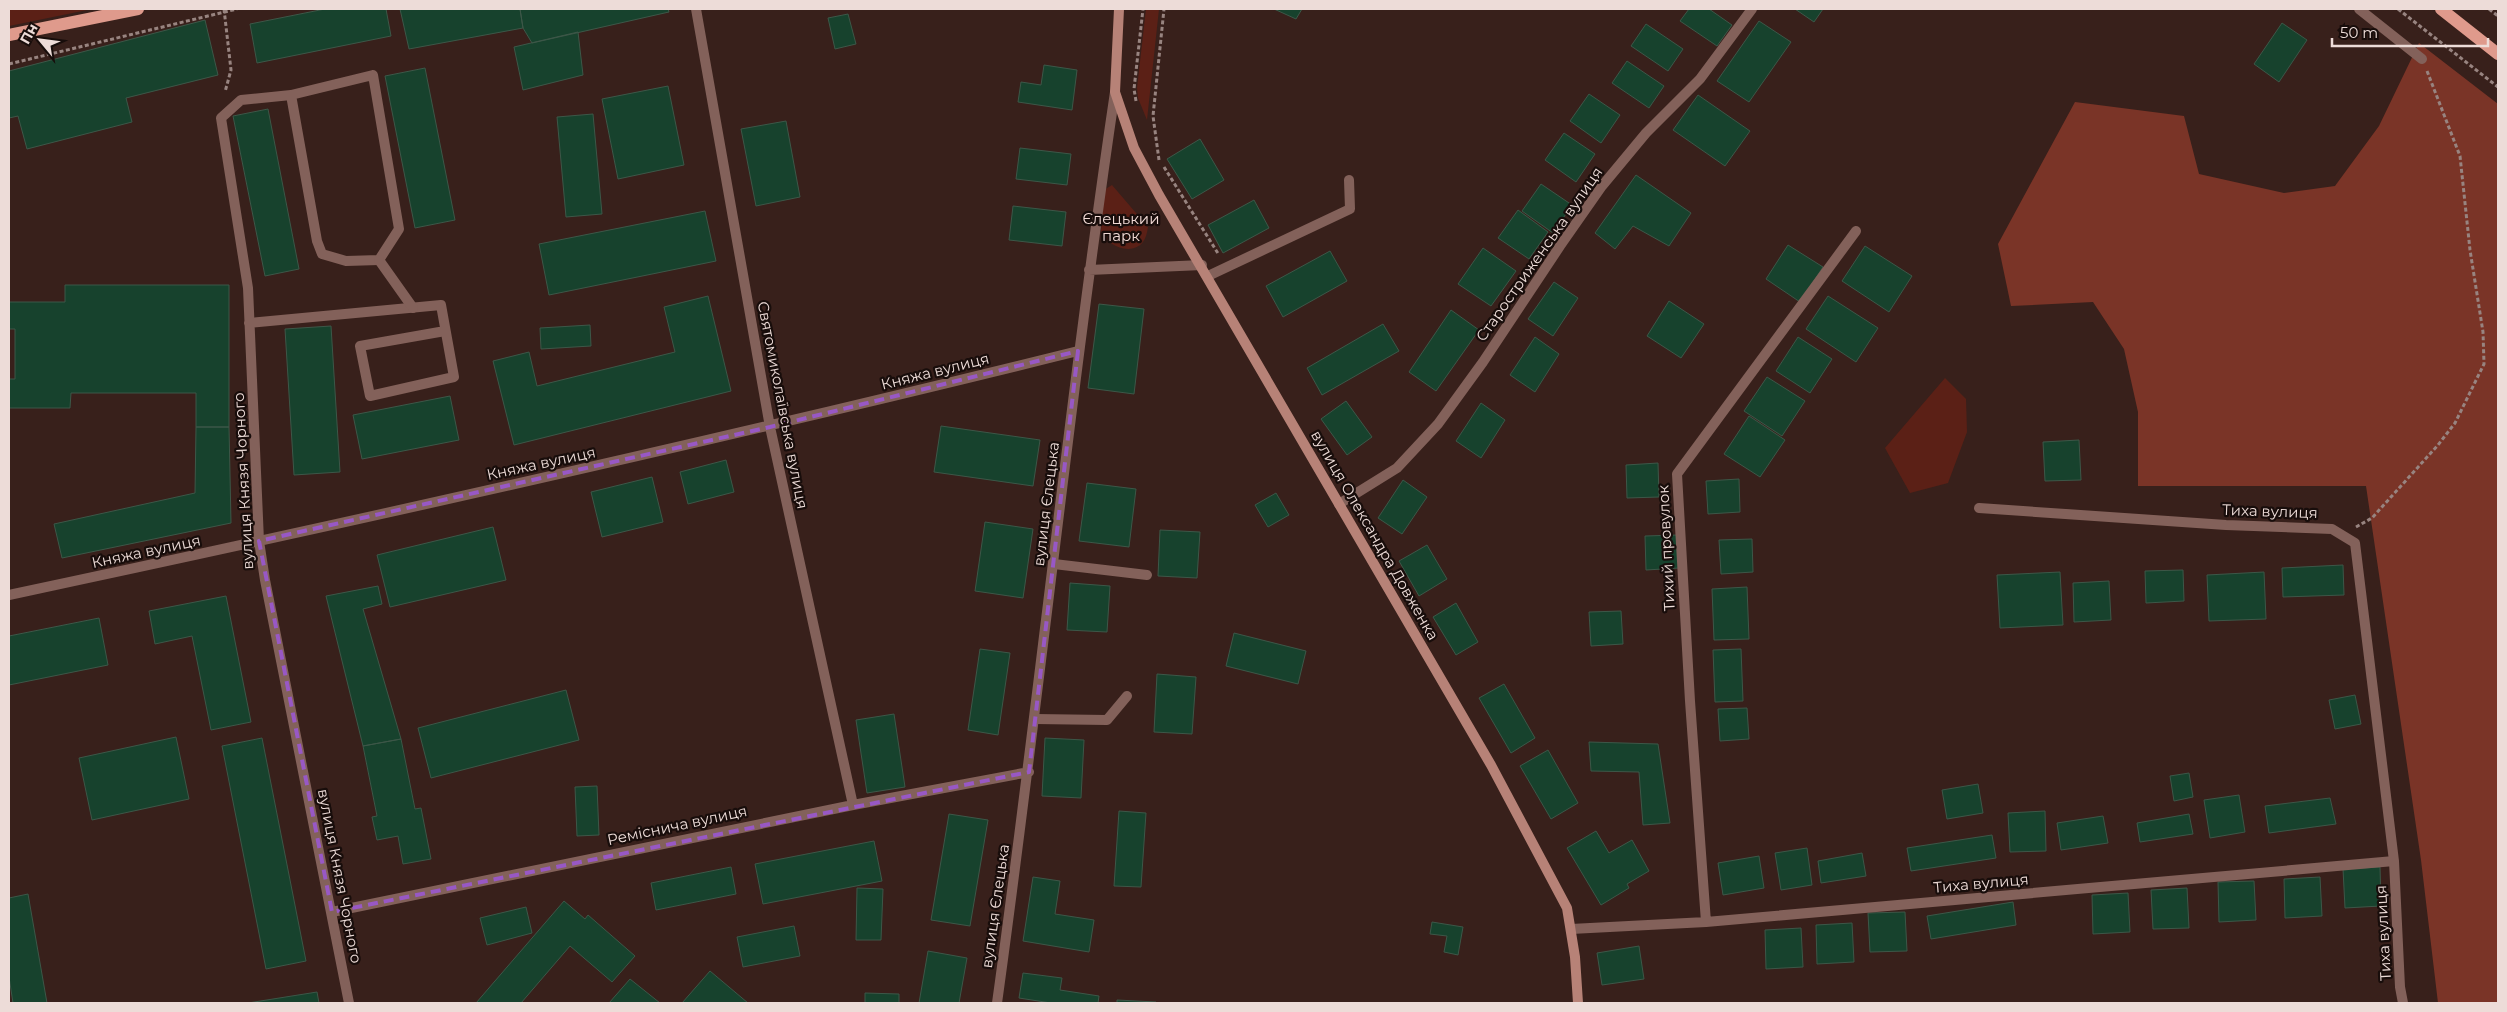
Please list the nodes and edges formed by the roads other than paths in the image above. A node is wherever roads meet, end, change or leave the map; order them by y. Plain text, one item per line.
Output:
1 (138, 9) edge
2 (696, 9) edge
3 (1119, 9) edge
4 (1752, 9) edge
5 (2358, 9) edge
6 (2441, 9) edge
7 (9, 35) edge
8 (2498, 54) edge
9 (2422, 59) road end
10 (1115, 92) junction
11 (291, 95) junction
12 (1349, 180) dead end
13 (1856, 231) dead end
14 (379, 260) junction
15 (1202, 265) junction
16 (1089, 270) junction
17 (1208, 276) junction
18 (413, 308) junction
19 (249, 323) junction
20 (445, 331) junction
21 (1078, 352) junction
22 (770, 427) junction
23 (1339, 504) junction
24 (1980, 508) dead end
25 (260, 541) junction
26 (1054, 564) junction
27 (1147, 575) dead end
28 (9, 596) edge
29 (1127, 696) dead end
30 (1035, 719) junction
31 (1029, 772) junction
32 (853, 805) junction
33 (2394, 861) junction
34 (332, 912) junction
35 (1706, 922) junction
36 (1571, 929) junction
37 (349, 1003) edge
38 (997, 1003) edge
39 (1578, 1003) edge
40 (2403, 1003) edge

1 - 7 main road
2 - 22 street, Святомиколаївська вулиця
3 - 10 main road, вулиця Єлецька
4 - 23 street, Старостриженська вулиця
5 - 9 street
6 - 8 main road
10 - 15 main road, вулиця Олександра Довженка
10 - 16 street, вулиця Єлецька
11 - 14 street
11 - 14 street, вулиця Князя Чорного
11 - 19 street, вулиця Князя Чорного
12 - 17 street
13 - 35 street, Тихий провулок
14 - 18 street
15 - 16 street
15 - 17 main road, вулиця Олександра Довженка
16 - 21 street, вулиця Єлецька
17 - 23 main road, вулиця Олександра Довженка
18 - 19 street
18 - 20 street
19 - 25 street, вулиця Князя Чорного
20 - 20 street
21 - 22 street, Княжа вулиця
21 - 26 street, вулиця Єлецька
22 - 25 street, Княжа вулиця
22 - 32 street, Святомиколаївська вулиця
23 - 36 main road, вулиця Олександра Довженка
24 - 33 street, Тиха вулиця
25 - 28 street, Княжа вулиця
25 - 34 street, вулиця Князя Чорного
26 - 27 street
26 - 30 street, вулиця Єлецька
29 - 30 street
30 - 31 street, вулиця Єлецька
31 - 32 street, Реміснича вулиця
31 - 38 street, вулиця Єлецька
32 - 34 street, Реміснича вулиця
33 - 35 street, Тиха вулиця
33 - 40 street, Тиха вулиця
34 - 37 street, вулиця Князя Чорного
35 - 36 street, Тиха вулиця
36 - 39 main road, вулиця Олександра Довженка

